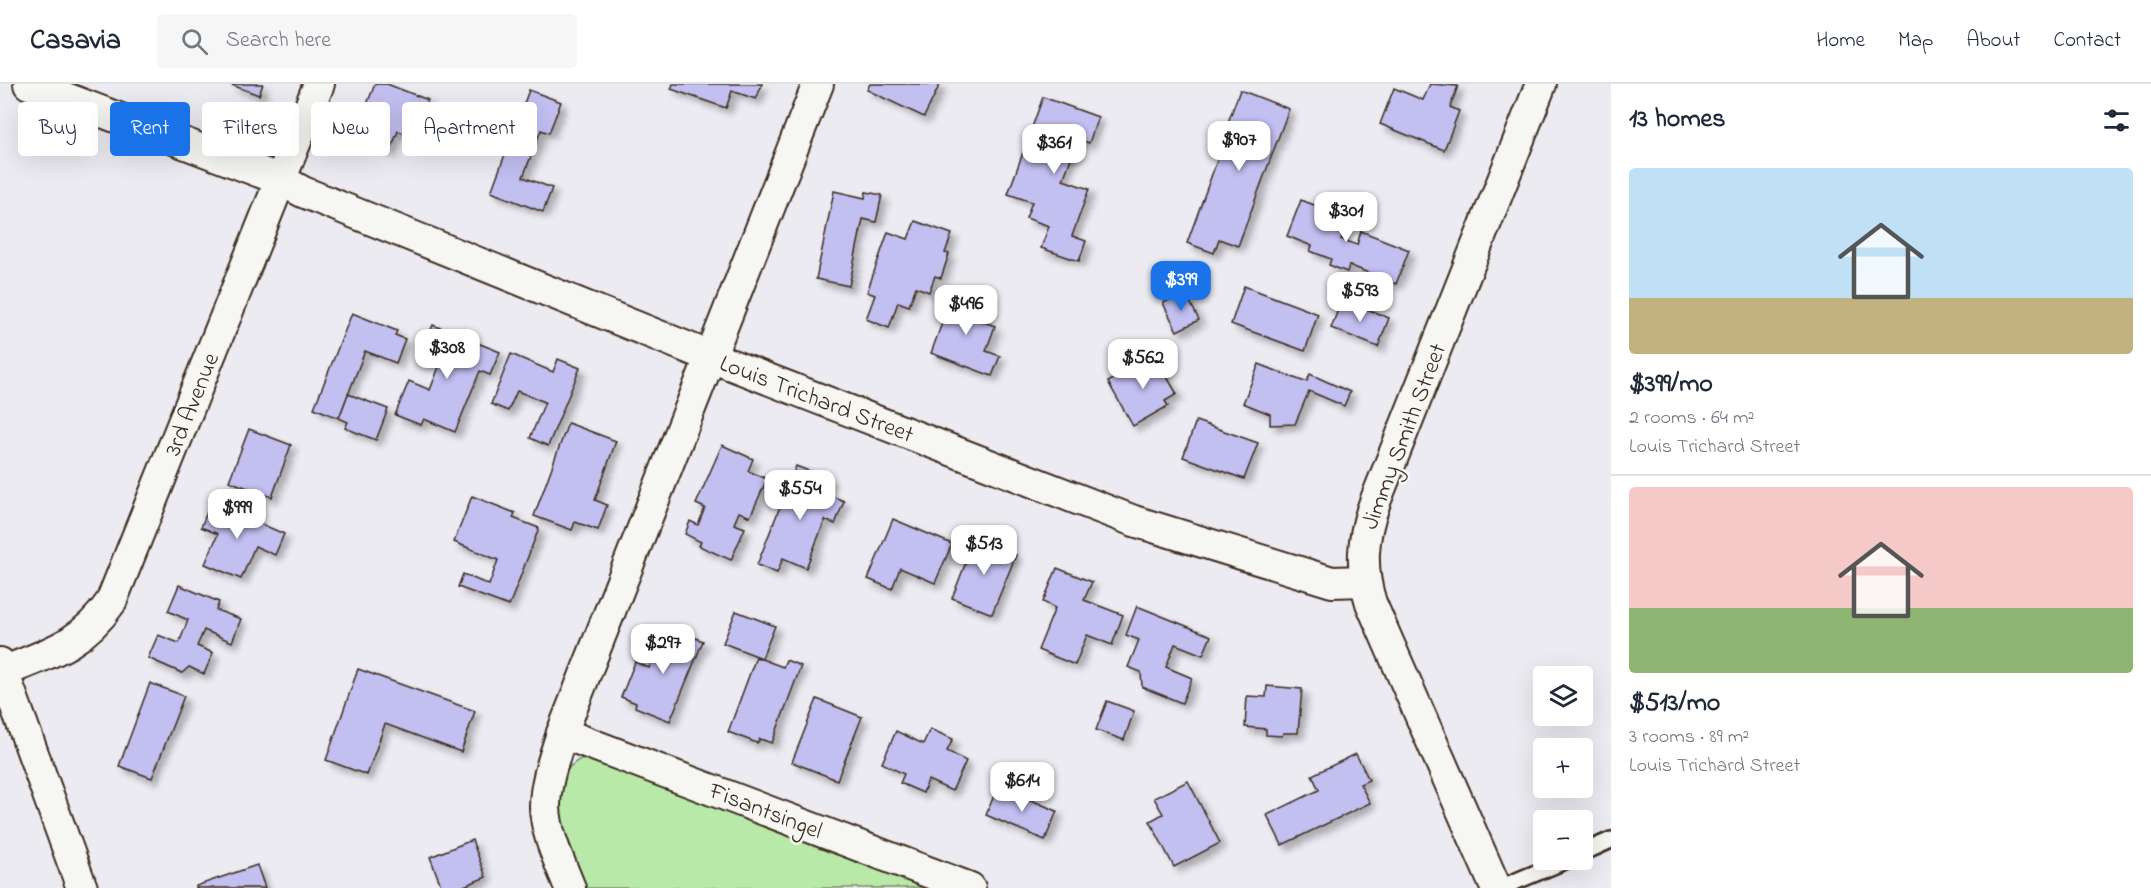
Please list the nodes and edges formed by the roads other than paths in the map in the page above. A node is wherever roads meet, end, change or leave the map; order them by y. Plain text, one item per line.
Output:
1 (29, 84) edge
2 (319, 84) edge
3 (818, 84) edge
4 (1541, 84) edge
5 (281, 180) junction
6 (711, 357) junction
7 (1364, 581) junction
8 (1, 669) edge
9 (562, 733) junction
10 (1611, 840) edge
11 (1593, 848) edge
12 (1542, 870) edge
13 (82, 888) edge
14 (570, 888) edge
15 (970, 888) edge
16 (1498, 888) edge

1 - 5 street, Louis Trichard Street
2 - 5 street, 3rd Avenue
3 - 6 street
4 - 7 street, Jimmy Smith Street
5 - 6 street, Louis Trichard Street
5 - 8 street, 3rd Avenue
6 - 7 street, Louis Trichard Street
6 - 9 street
7 - 16 street, Jimmy Smith Street
8 - 13 street
9 - 14 street
9 - 15 street, Fisantsingel
10 - 11 lane
12 - 16 lane

